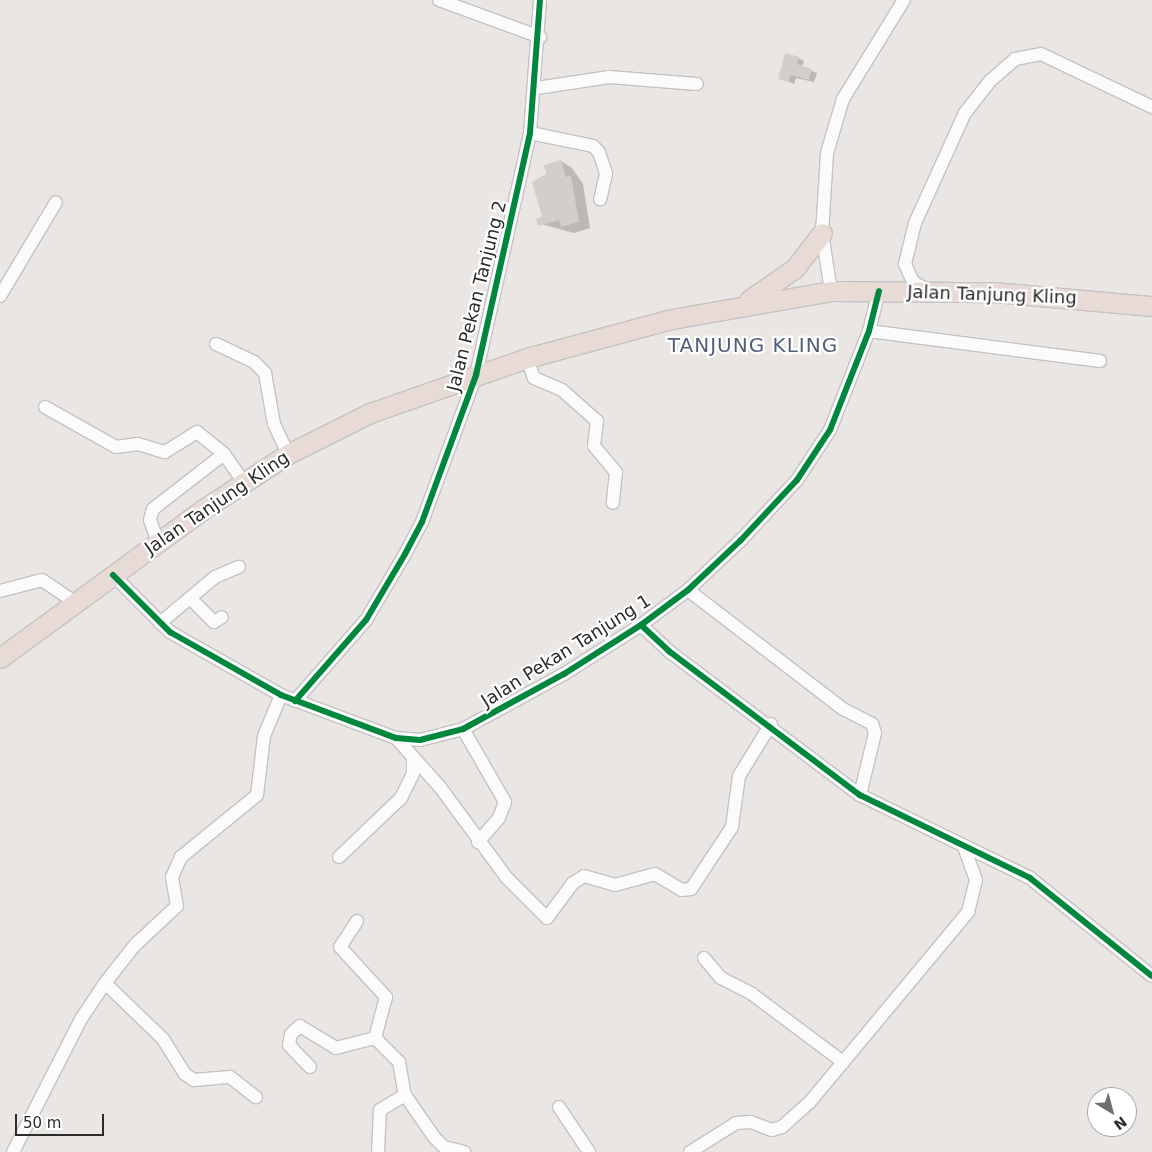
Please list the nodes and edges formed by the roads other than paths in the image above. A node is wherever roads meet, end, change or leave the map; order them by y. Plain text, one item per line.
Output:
1 (439, 0) edge
2 (540, 0) edge
3 (904, 0) edge
4 (540, 37) junction
5 (697, 84) dead end
6 (536, 88) junction
7 (1152, 106) edge
8 (530, 133) junction
9 (600, 199) dead end
10 (56, 202) dead end
11 (822, 233) junction
12 (1, 289) edge
13 (928, 290) junction
14 (831, 291) junction
15 (879, 291) junction
16 (741, 305) junction
17 (1152, 306) edge
18 (869, 331) junction
19 (216, 344) dead end
20 (527, 358) junction
21 (1100, 361) dead end
22 (476, 375) junction
23 (45, 407) dead end
24 (224, 454) junction
25 (288, 454) junction
26 (243, 481) junction
27 (613, 504) dead end
28 (158, 542) junction
29 (239, 567) dead end
30 (113, 575) junction
31 (688, 590) junction
32 (0, 591) edge
33 (190, 598) junction
34 (75, 602) junction
35 (222, 617) dead end
36 (160, 623) junction
37 (641, 624) junction
38 (0, 658) edge
39 (281, 695) junction
40 (295, 701) junction
41 (771, 724) junction
42 (463, 729) junction
43 (396, 738) junction
44 (413, 757) junction
45 (860, 795) junction
46 (478, 842) junction
47 (965, 850) junction
48 (339, 857) dead end
49 (357, 921) dead end
50 (704, 958) dead end
51 (1152, 976) edge
52 (105, 983) junction
53 (375, 1038) junction
54 (843, 1062) junction
55 (310, 1067) dead end
56 (405, 1095) junction
57 (256, 1096) dead end
58 (559, 1107) dead end
59 (13, 1152) edge
60 (378, 1152) edge
61 (464, 1152) edge
62 (589, 1152) edge
63 (690, 1152) edge

1 - 4 street
2 - 4 street, Jalan Pekan Tanjung 2
3 - 11 street
4 - 6 street, Jalan Pekan Tanjung 2
5 - 6 street
6 - 8 street, Jalan Pekan Tanjung 2
7 - 13 street
8 - 9 street
8 - 22 street, Jalan Pekan Tanjung 2
10 - 12 street
11 - 14 street
11 - 16 highway
13 - 15 highway, Jalan Tanjung Kling
13 - 17 highway, Jalan Tanjung Kling
14 - 15 highway, Jalan Tanjung Kling
14 - 16 highway, Jalan Tanjung Kling
15 - 18 street, Jalan Pekan Tanjung 1
16 - 20 highway, Jalan Tanjung Kling
18 - 21 street
18 - 31 street, Jalan Pekan Tanjung 1
19 - 25 street
20 - 22 highway, Jalan Tanjung Kling
20 - 27 street
22 - 25 highway, Jalan Tanjung Kling
22 - 40 street, Jalan Pekan Tanjung 2
23 - 24 street
24 - 26 street
24 - 28 street
25 - 26 highway, Jalan Tanjung Kling
26 - 28 highway, Jalan Tanjung Kling
28 - 30 highway, Jalan Tanjung Kling
29 - 33 street
30 - 34 highway, Jalan Tanjung Kling
30 - 36 street, Jalan Pekan Tanjung 1
31 - 37 street, Jalan Pekan Tanjung 1
31 - 45 street
32 - 34 street
33 - 35 street
33 - 36 street
34 - 38 highway, Jalan Tanjung Kling
36 - 39 street, Jalan Pekan Tanjung 1
37 - 41 street
37 - 42 street, Jalan Pekan Tanjung 1
39 - 40 street, Jalan Pekan Tanjung 1
39 - 52 street
40 - 43 street, Jalan Pekan Tanjung 1
41 - 45 street
41 - 46 street
42 - 43 street, Jalan Pekan Tanjung 1
42 - 46 street
43 - 44 street
44 - 46 street
44 - 48 street
45 - 47 street
47 - 51 street
47 - 54 street
49 - 53 street
50 - 54 street
52 - 57 street
52 - 59 street
53 - 55 street
53 - 56 street
54 - 63 street
56 - 60 street
56 - 61 street
58 - 62 street

